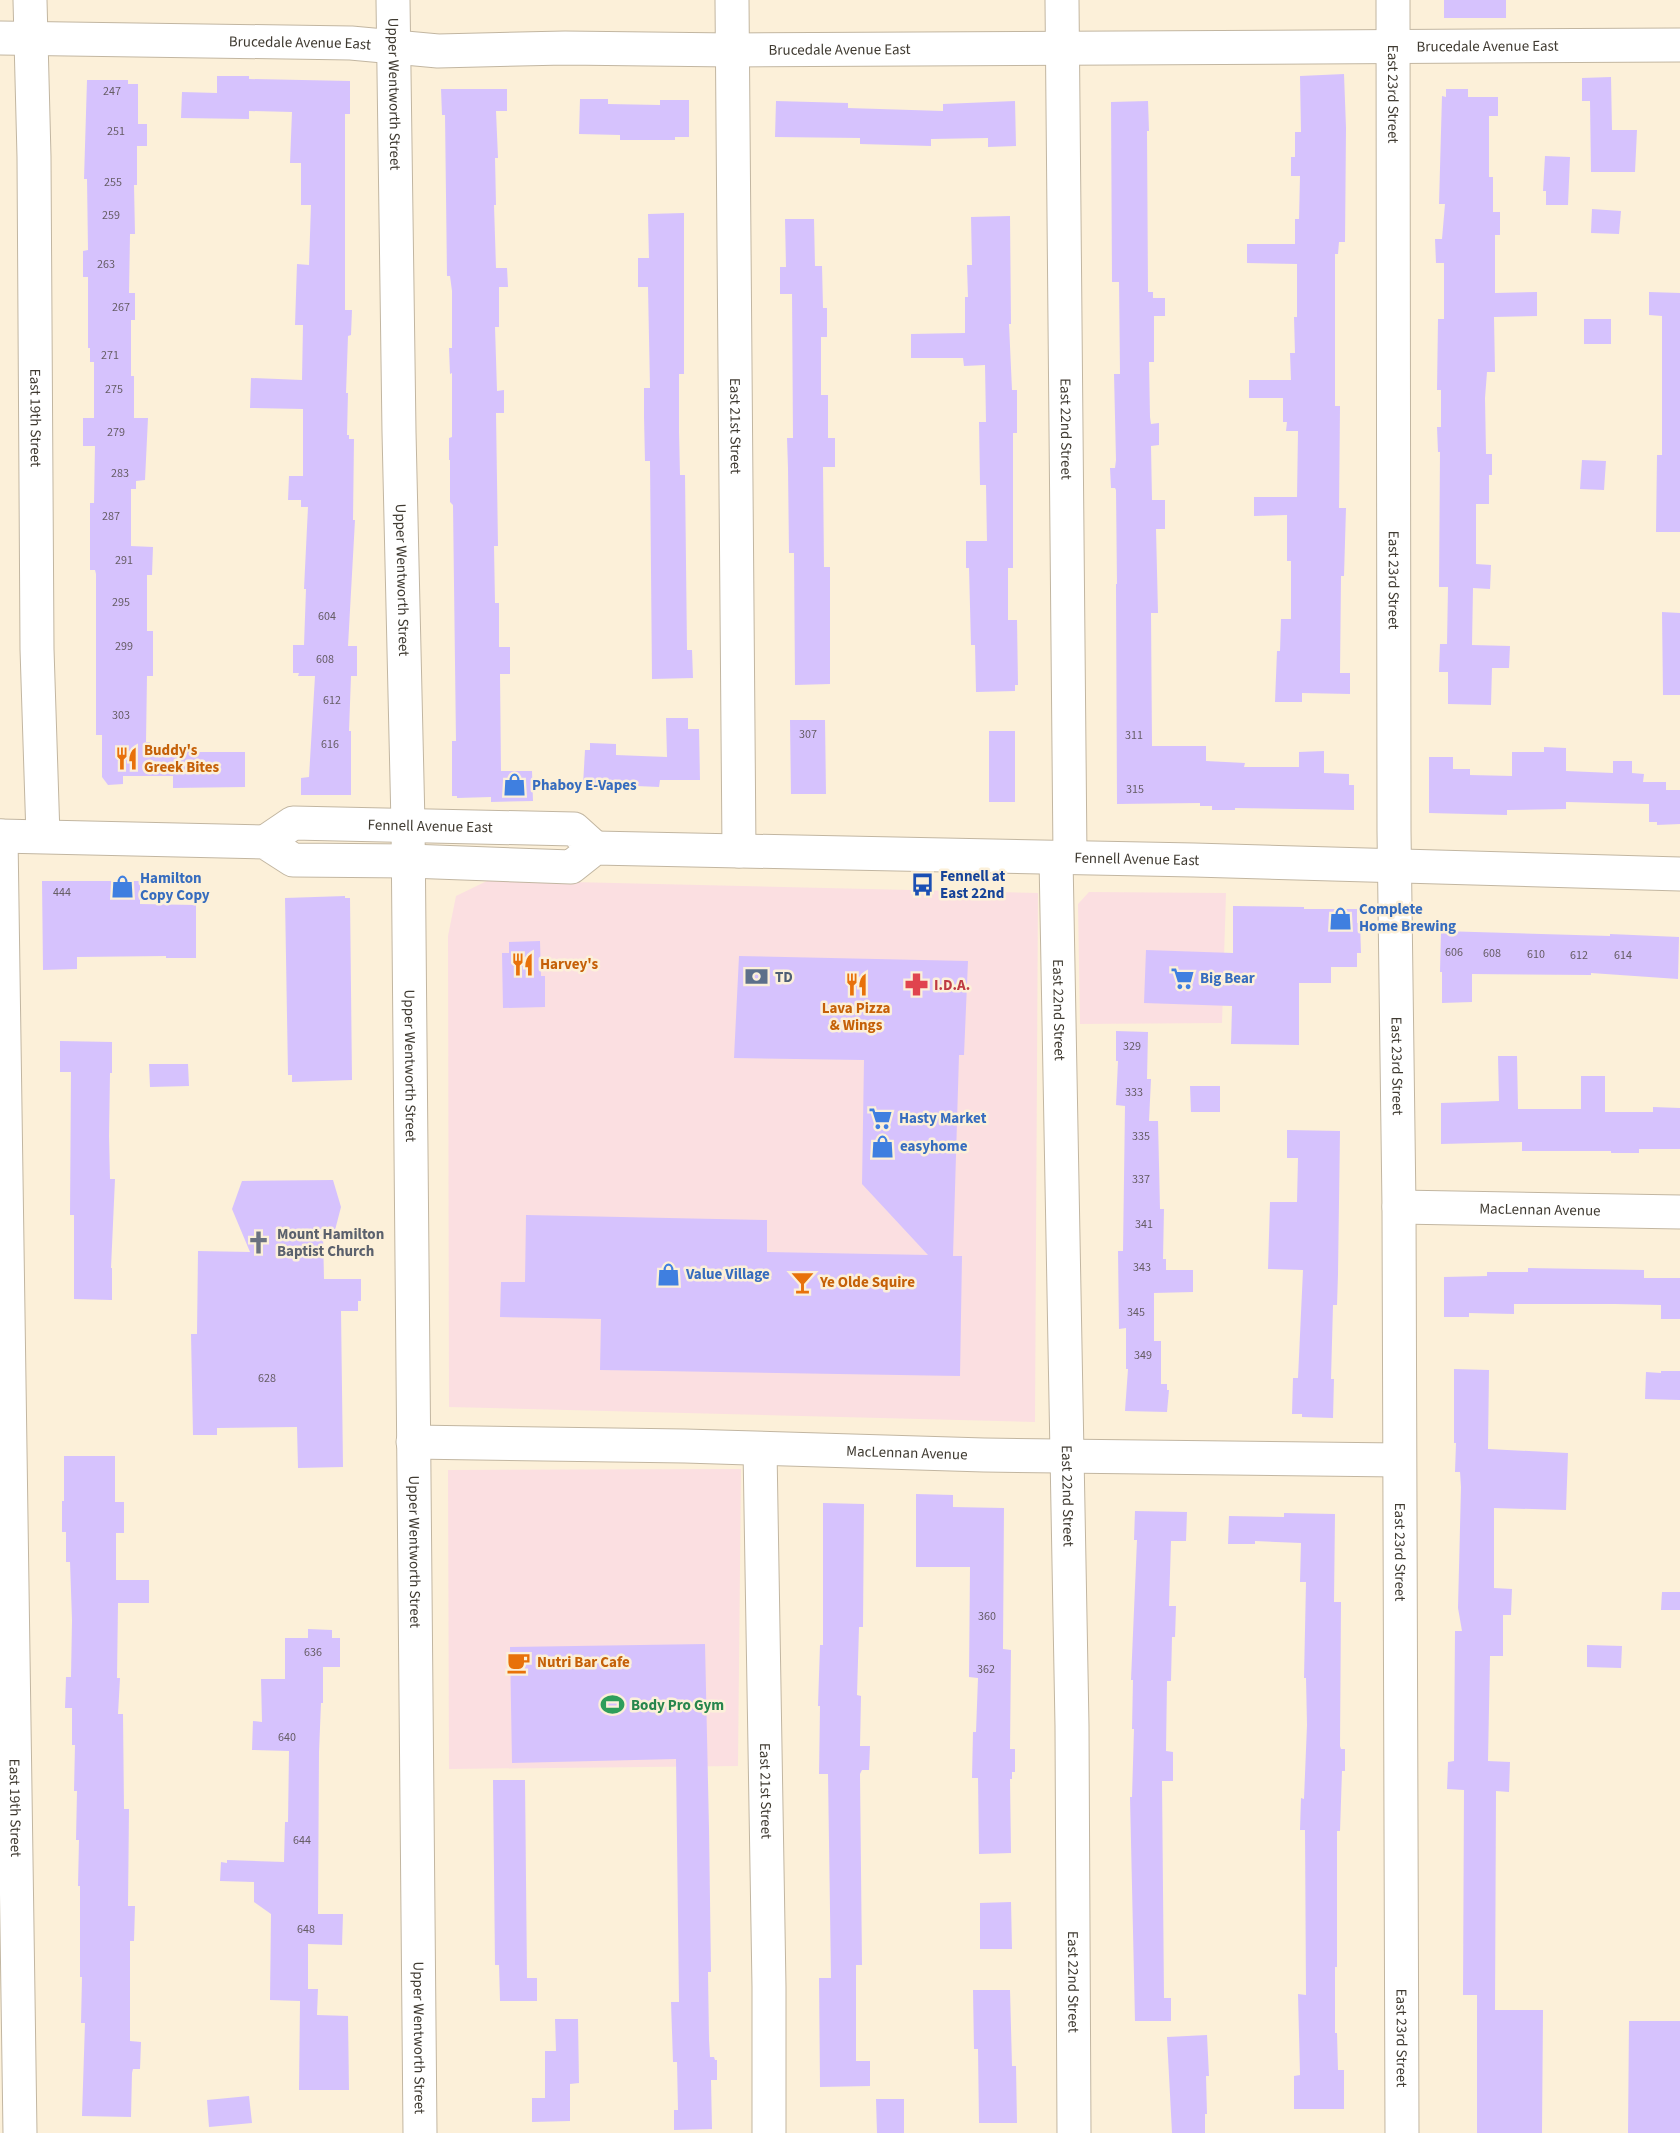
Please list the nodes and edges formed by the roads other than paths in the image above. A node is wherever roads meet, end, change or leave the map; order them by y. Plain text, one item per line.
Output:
1 (30, 0) edge
2 (393, 0) edge
3 (732, 0) edge
4 (1062, 0) edge
5 (1393, 0) edge
6 (15, 39) edge
7 (1393, 45) junction
8 (1680, 45) edge
9 (394, 47) junction
10 (1062, 47) junction
11 (732, 50) junction
12 (408, 824) junction
13 (0, 836) edge
14 (43, 836) junction
15 (265, 842) junction
16 (595, 848) junction
17 (739, 851) junction
18 (1063, 858) junction
19 (409, 861) junction
20 (1394, 866) junction
21 (1680, 874) edge
22 (1399, 1207) junction
23 (1680, 1212) edge
24 (413, 1442) junction
25 (760, 1449) junction
26 (1066, 1455) junction
27 (1399, 1460) junction
28 (20, 2133) edge
29 (420, 2133) edge
30 (769, 2133) edge
31 (1074, 2133) edge
32 (1402, 2133) edge

1 - 6 street, East 19th Street
2 - 9 street, Upper Wentworth Street
3 - 11 street, East 21st Street
4 - 10 street, East 22nd Street
5 - 7 street, East 23rd Street
6 - 9 street, Brucedale Avenue East
6 - 14 street, East 19th Street
7 - 8 street, Brucedale Avenue East
7 - 10 street, Brucedale Avenue East
7 - 20 street, East 23rd Street
9 - 11 street, Brucedale Avenue East
9 - 12 street, Upper Wentworth Street
10 - 11 street, Brucedale Avenue East
10 - 18 street, East 22nd Street
11 - 17 street, East 21st Street
12 - 15 street, Fennell Avenue East
12 - 16 street, Fennell Avenue East
12 - 19 street, Upper Wentworth Street
13 - 14 street
13 - 28 street, East 19th Street
14 - 15 street
15 - 19 street
16 - 17 street, Fennell Avenue East
16 - 19 street
17 - 18 street, Fennell Avenue East
18 - 20 street, Fennell Avenue East
18 - 26 street, East 22nd Street
19 - 24 street, Upper Wentworth Street
20 - 21 street, Fennell Avenue East
20 - 22 street, East 23rd Street
22 - 23 street, MacLennan Avenue
22 - 27 street, East 23rd Street
24 - 25 street, MacLennan Avenue
24 - 29 street, Upper Wentworth Street
25 - 26 street, MacLennan Avenue
25 - 30 street, East 21st Street
26 - 27 street, MacLennan Avenue
26 - 31 street, East 22nd Street
27 - 32 street, East 23rd Street

